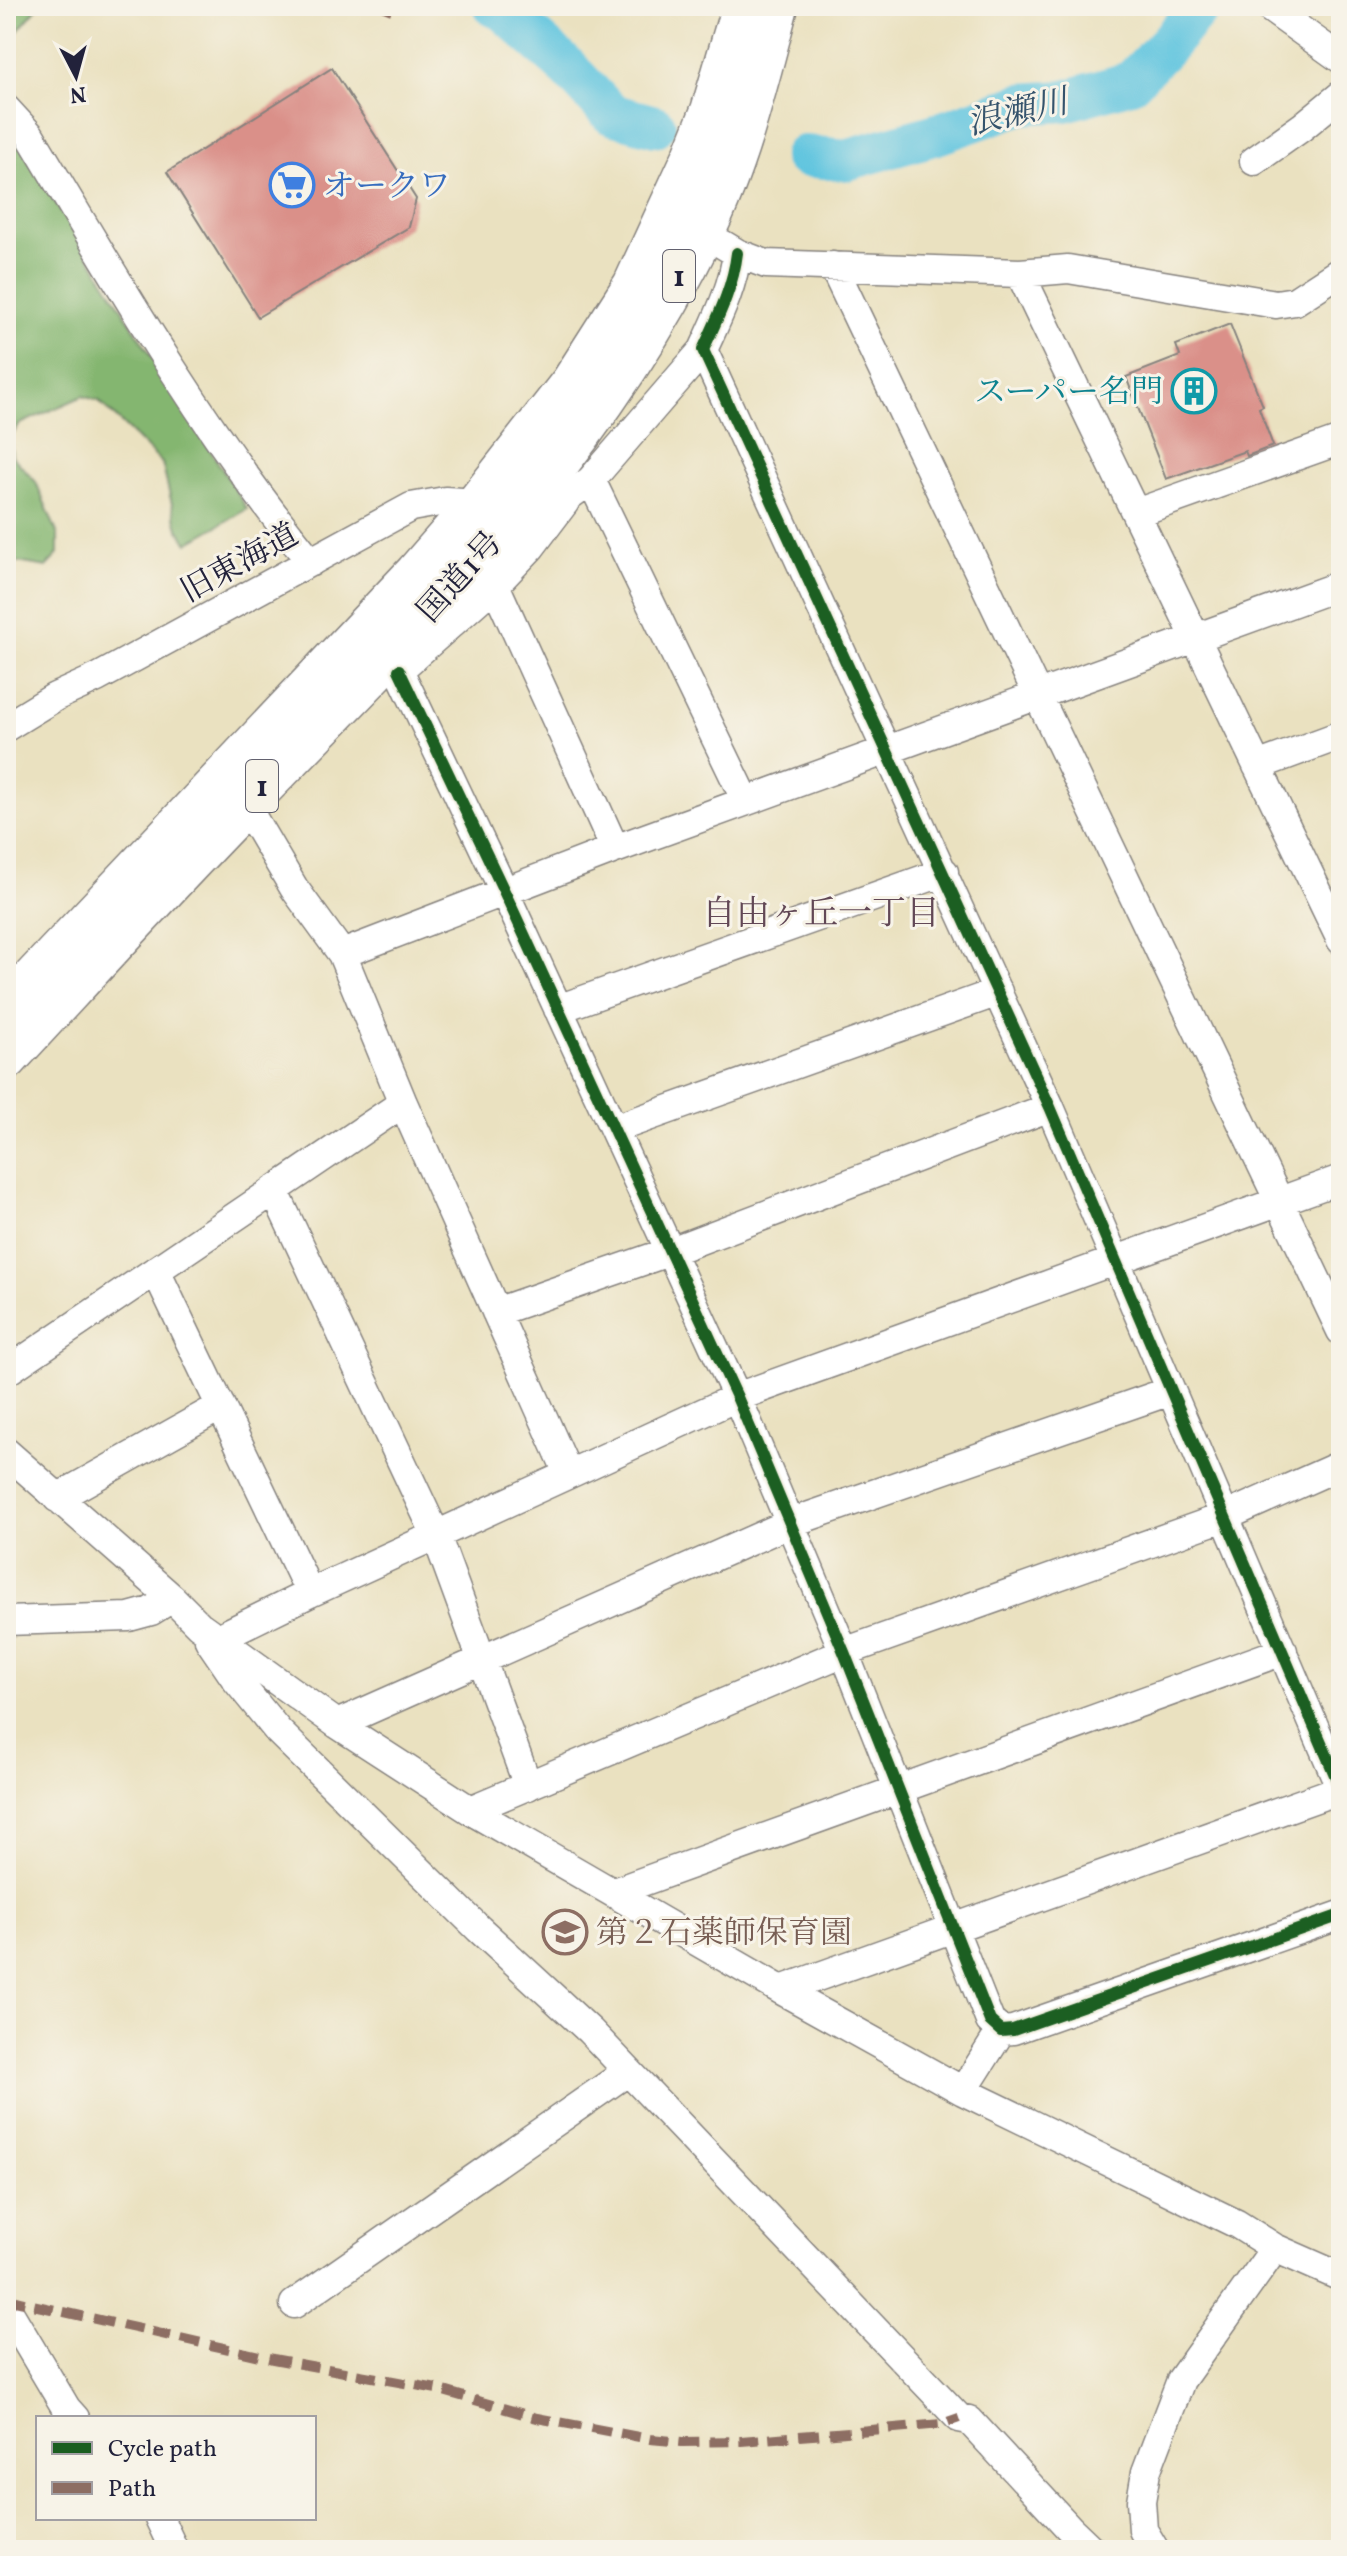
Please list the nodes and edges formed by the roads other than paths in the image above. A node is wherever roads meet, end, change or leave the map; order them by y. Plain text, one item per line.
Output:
1 (744, 6) edge
2 (776, 6) edge
3 (1267, 6) edge
4 (1341, 59) edge
5 (1341, 95) edge
6 (6, 109) edge
7 (1254, 161) dead end
8 (703, 233) junction
9 (833, 266) junction
10 (1341, 271) edge
11 (1020, 273) junction
12 (703, 350) junction
13 (1341, 440) edge
14 (591, 480) junction
15 (568, 498) junction
16 (498, 508) junction
17 (1136, 513) junction
18 (311, 562) junction
19 (495, 585) junction
20 (1341, 585) edge
21 (1195, 638) junction
22 (399, 670) junction
23 (1038, 695) junction
24 (6, 727) edge
25 (1341, 735) edge
26 (887, 750) junction
27 (285, 762) junction
28 (1257, 766) junction
29 (746, 801) junction
30 (244, 803) junction
31 (615, 849) junction
32 (944, 872) junction
33 (1330, 889) edge
34 (504, 891) junction
35 (1341, 940) edge
36 (342, 954) junction
37 (998, 992) junction
38 (6, 1009) edge
39 (558, 1009) junction
40 (6, 1058) edge
41 (403, 1103) junction
42 (1050, 1107) junction
43 (614, 1129) junction
44 (1341, 1179) edge
45 (274, 1190) junction
46 (1280, 1201) junction
47 (671, 1251) junction
48 (1115, 1262) junction
49 (156, 1271) junction
50 (496, 1312) junction
51 (1341, 1331) edge
52 (6, 1372) edge
53 (1170, 1391) junction
54 (737, 1397) junction
55 (221, 1406) junction
56 (6, 1452) edge
57 (1341, 1465) edge
58 (568, 1473) junction
59 (57, 1498) junction
60 (1224, 1517) junction
61 (790, 1523) junction
62 (436, 1535) junction
63 (310, 1593) junction
64 (172, 1598) junction
65 (6, 1621) edge
66 (208, 1632) junction
67 (1283, 1651) junction
68 (844, 1652) junction
69 (481, 1659) junction
70 (337, 1724) junction
71 (528, 1786) junction
72 (898, 1789) junction
73 (1341, 1789) edge
74 (470, 1810) junction
75 (614, 1892) junction
76 (1341, 1915) edge
77 (954, 1928) junction
78 (781, 1990) junction
79 (1001, 2031) junction
80 (627, 2072) junction
81 (963, 2091) junction
82 (1275, 2248) junction
83 (1341, 2277) edge
84 (294, 2304) dead end
85 (6, 2307) edge
86 (73, 2416) edge
87 (160, 2520) edge
88 (174, 2550) edge
89 (1092, 2550) edge
90 (1155, 2550) edge

1 - 8 highway, 国道1号 / 1
2 - 8 highway, 国道1号 / 1
3 - 4 street
5 - 7 street
6 - 18 street
8 - 9 street
8 - 12 street
8 - 16 highway, 国道1号 / 1
9 - 11 street
9 - 23 street
10 - 11 street
11 - 17 street
12 - 14 street
12 - 26 street
13 - 17 street
14 - 15 street
14 - 29 street
15 - 16 street, 旧東海道
15 - 19 street
16 - 18 street, 旧東海道
16 - 27 highway, 国道1号 / 1
16 - 38 highway, 国道1号 / 1
17 - 21 street
18 - 24 street, 旧東海道
19 - 22 street
19 - 31 street
20 - 21 street
21 - 23 street
21 - 28 street
22 - 27 street
22 - 34 street
23 - 26 street
23 - 46 street
25 - 28 street
26 - 29 street
26 - 32 street
27 - 30 highway, 国道1号 / 1
28 - 33 street
29 - 31 street
30 - 36 street
30 - 40 highway, 国道1号 / 1
31 - 34 street
32 - 37 street
32 - 39 street
33 - 35 street
34 - 36 street
34 - 39 street
36 - 41 street
37 - 42 street
37 - 43 street
39 - 43 street
41 - 45 street
41 - 50 street
42 - 47 street
42 - 48 street
43 - 47 street
44 - 46 street
45 - 49 street
45 - 62 street
46 - 48 street
46 - 51 street
47 - 50 street
47 - 54 street
48 - 53 street
48 - 54 street
49 - 52 street
49 - 55 street
50 - 58 street
53 - 60 street
53 - 61 street
54 - 58 street
54 - 61 street
55 - 59 street
55 - 63 street
56 - 59 street
57 - 60 street
58 - 62 street
59 - 64 street
60 - 67 street
60 - 68 street
61 - 68 street
61 - 69 street
62 - 63 street
62 - 69 street
63 - 66 street
64 - 65 street
64 - 66 street
66 - 70 street
66 - 80 street
67 - 72 street
67 - 73 street
68 - 71 street
68 - 72 street
69 - 70 street
69 - 71 street
70 - 74 street
71 - 74 street
72 - 75 street
72 - 77 street
73 - 77 street
74 - 75 street
75 - 78 street
76 - 79 street
77 - 78 street
77 - 79 street
78 - 81 street
79 - 81 street
80 - 84 street
80 - 89 street
81 - 82 street
82 - 83 street
82 - 90 street
85 - 86 street
87 - 88 street

